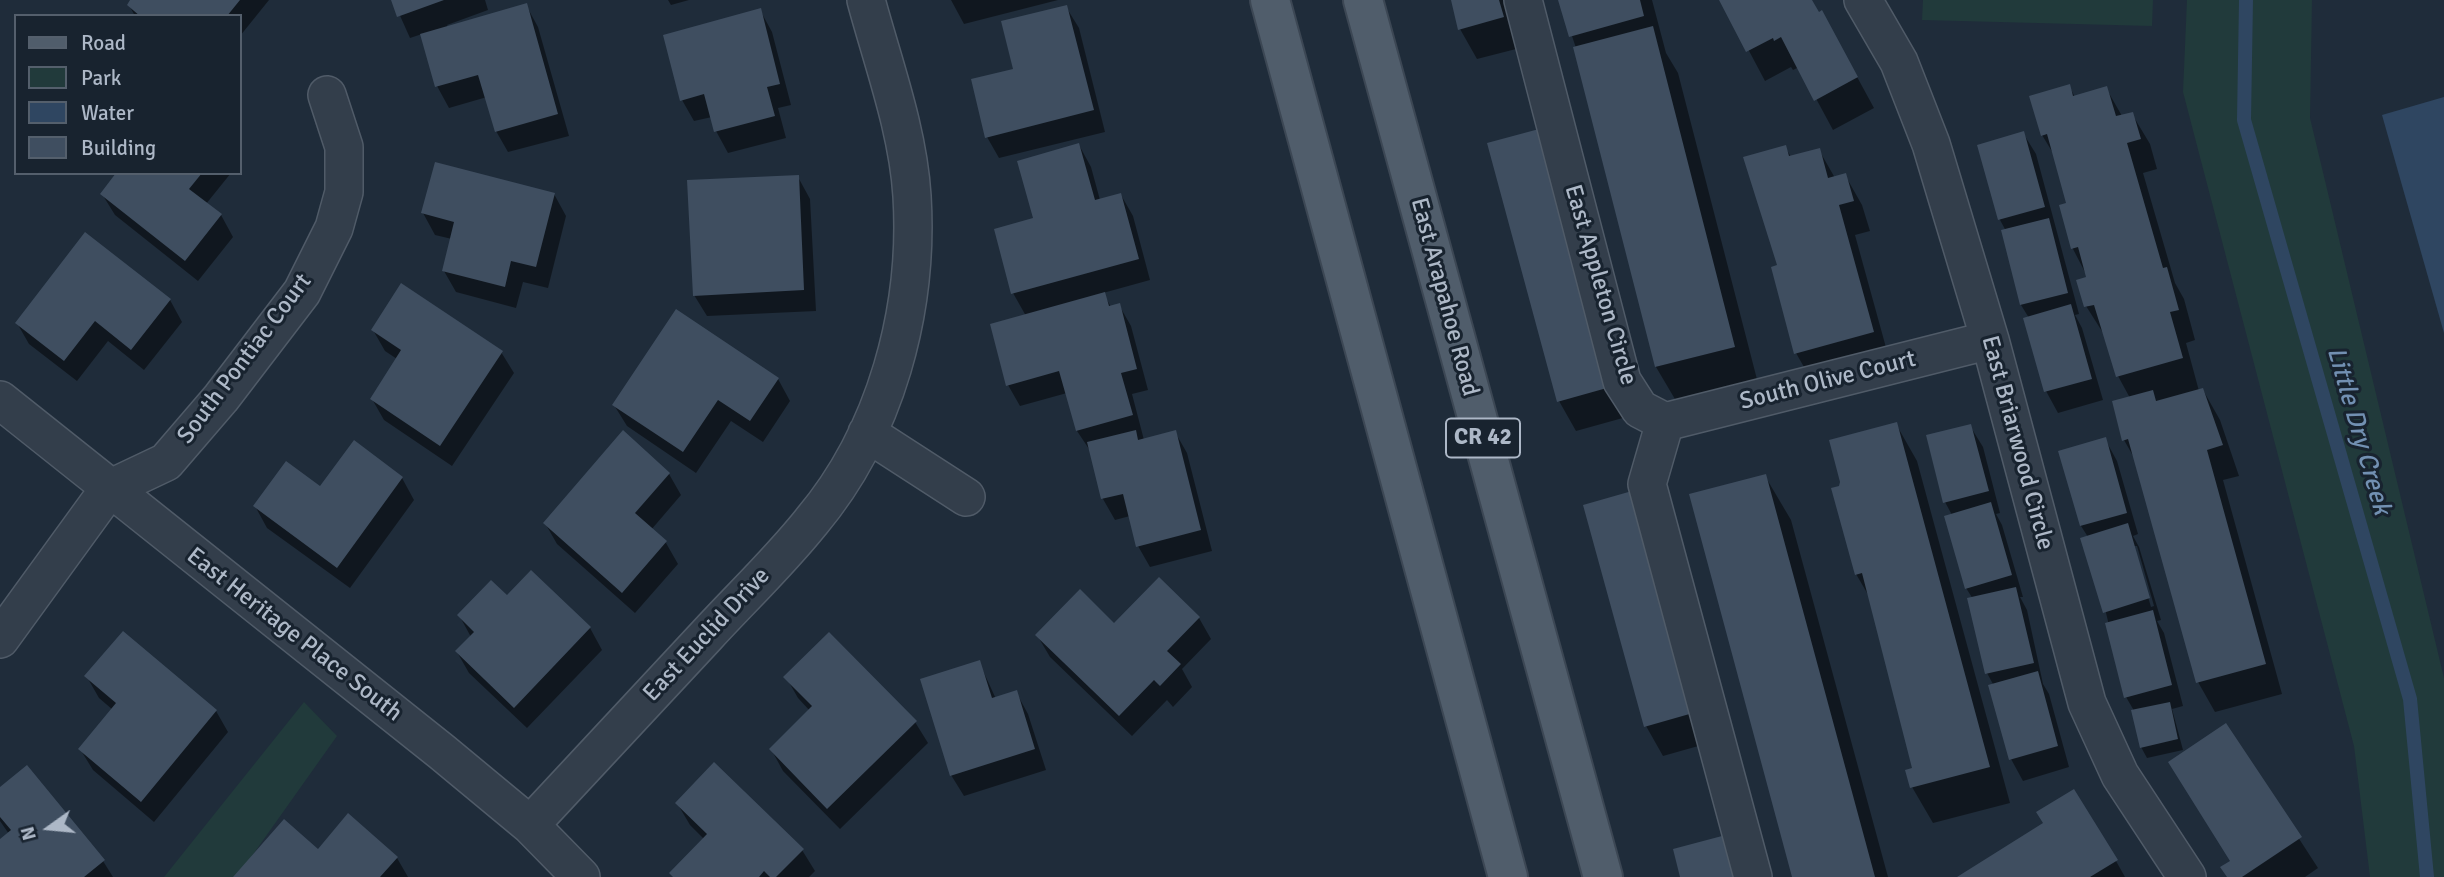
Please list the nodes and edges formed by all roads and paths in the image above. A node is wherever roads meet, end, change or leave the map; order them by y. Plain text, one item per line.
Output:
1 (866, 0) edge
2 (1270, 0) edge
3 (1363, 0) edge
4 (1523, 0) edge
5 (1863, 0) edge
6 (327, 95) dead end
7 (1990, 340) junction
8 (0, 400) edge
9 (1665, 422) junction
10 (867, 433) junction
11 (109, 489) junction
12 (966, 497) dead end
13 (0, 639) edge
14 (530, 825) junction
15 (581, 877) edge
16 (1508, 877) edge
17 (1603, 877) edge
18 (1753, 877) edge
19 (2187, 877) edge

1 - 10 street, East Euclid Drive
2 - 16 main road
3 - 17 main road, East Arapahoe Road / CR 42
4 - 9 street, East Appleton Circle
5 - 7 street, East Briarwood Circle
6 - 11 street, South Pontiac Court
7 - 9 street, South Olive Court
7 - 19 street, East Briarwood Circle
8 - 11 street, East Heritage Place South
9 - 18 street
10 - 12 street
10 - 14 street, East Euclid Drive
11 - 13 street, South Pontiac Court
11 - 14 street, East Heritage Place South
14 - 15 street, East Heritage Place South

